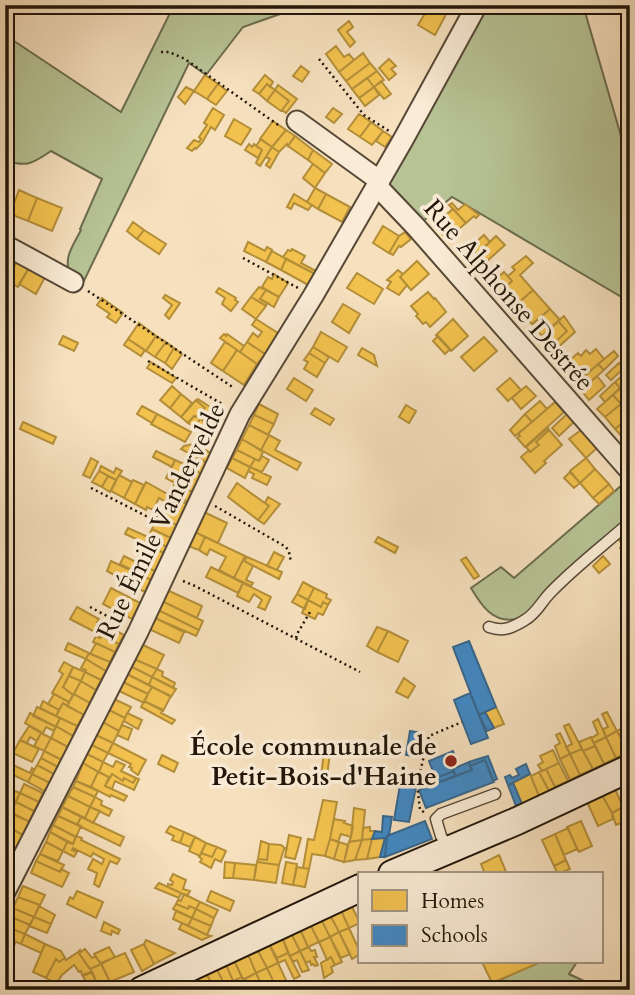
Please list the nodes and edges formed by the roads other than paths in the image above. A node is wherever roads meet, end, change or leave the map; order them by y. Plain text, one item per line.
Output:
1 (477, 5) edge
2 (292, 120) road end
3 (378, 183) junction
4 (5, 245) edge
5 (73, 282) road end
6 (630, 471) edge
7 (630, 522) edge
8 (489, 627) dead end
9 (630, 768) edge
10 (495, 794) dead end
11 (449, 850) junction
12 (396, 872) edge
13 (358, 889) edge
14 (5, 892) edge
15 (142, 990) edge

1 - 3 street, Rue Émile Vandervelde
2 - 3 street
3 - 6 street, Rue Alphonse Destrée
3 - 14 street, Rue Émile Vandervelde
4 - 5 street
7 - 8 lane
9 - 11 street
10 - 11 lane
11 - 12 street
13 - 15 street

